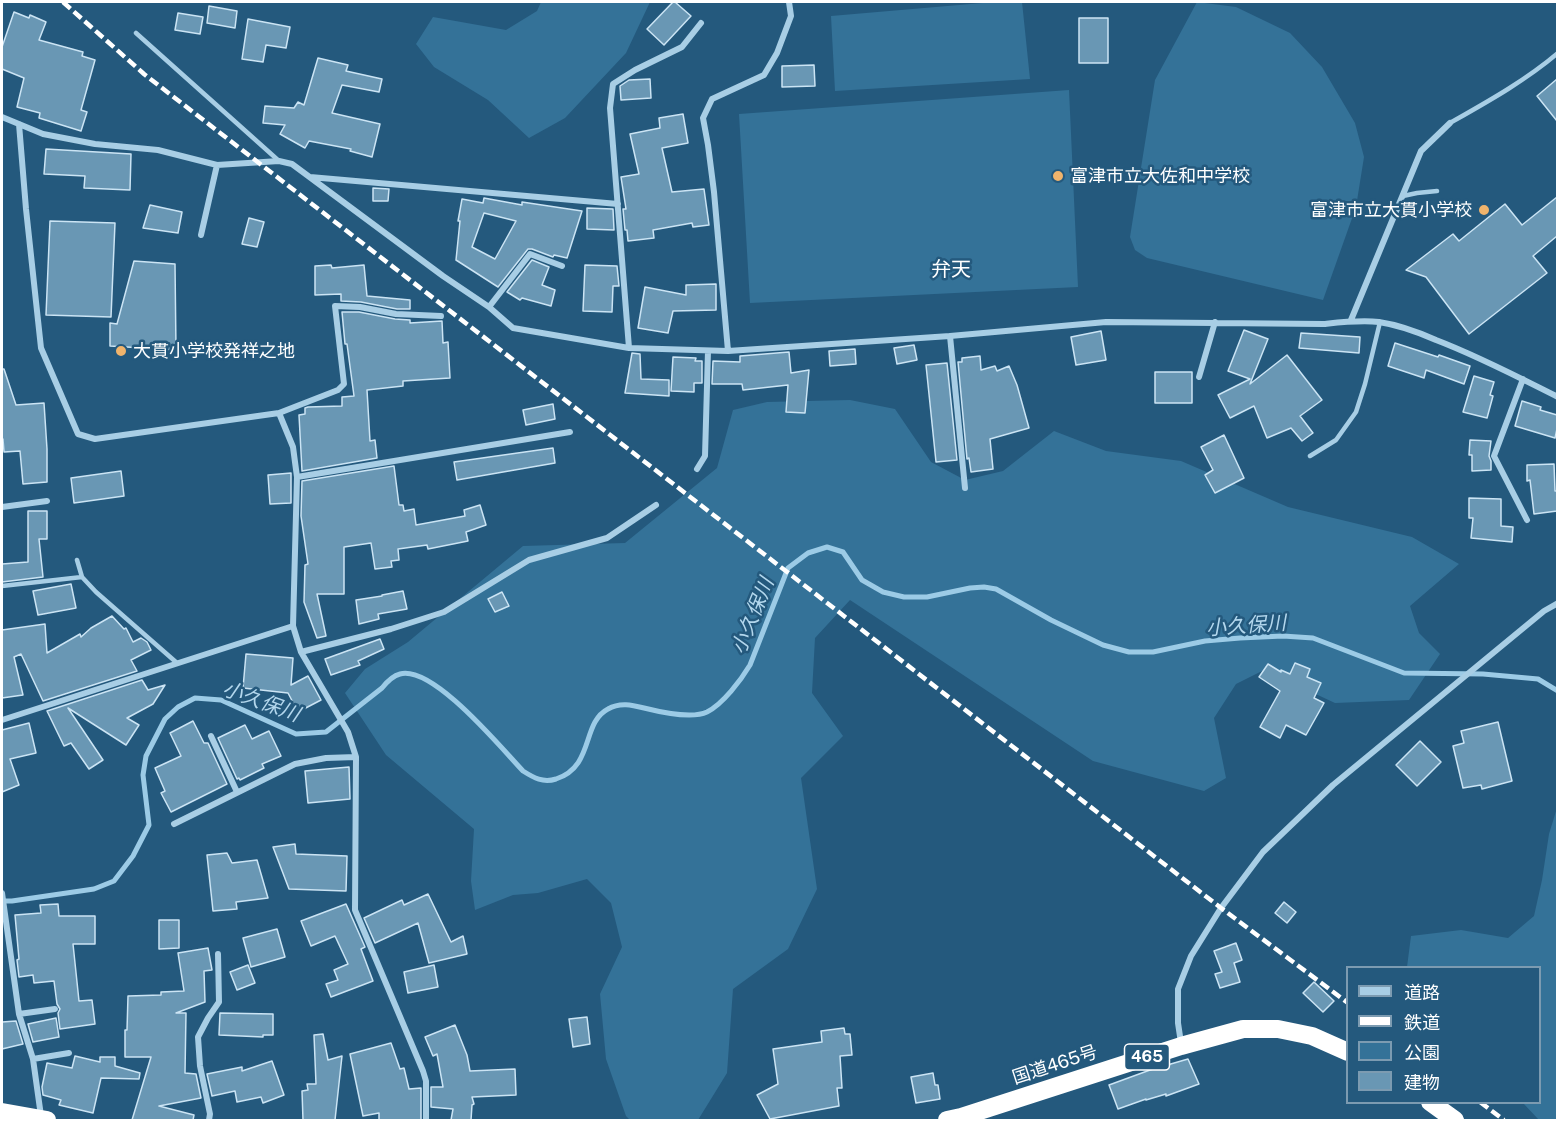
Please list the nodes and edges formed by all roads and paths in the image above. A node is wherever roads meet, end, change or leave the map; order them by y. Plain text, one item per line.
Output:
1 (789, 2) edge
2 (701, 23) dead end
3 (136, 33) dead end
4 (1557, 53) edge
5 (2, 117) edge
6 (1450, 123) joint
7 (19, 124) junction
8 (279, 161) junction
9 (217, 165) junction
10 (310, 177) junction
11 (1437, 191) dead end
12 (1402, 196) junction
13 (618, 204) junction
14 (201, 235) dead end
15 (562, 266) dead end
16 (489, 307) junction
17 (441, 316) dead end
18 (1351, 321) junction
19 (1215, 322) junction
20 (1380, 322) junction
21 (950, 336) junction
22 (629, 348) junction
23 (708, 351) junction
24 (728, 351) junction
25 (1199, 377) dead end
26 (1523, 380) junction
27 (1557, 397) edge
28 (279, 413) junction
29 (570, 432) dead end
30 (1310, 456) dead end
31 (697, 469) dead end
32 (297, 477) junction
33 (965, 488) dead end
34 (47, 501) dead end
35 (656, 505) dead end
36 (2, 507) edge
37 (1527, 520) dead end
38 (76, 560) dead end
39 (82, 577) junction
40 (2, 586) edge
41 (1557, 603) edge
42 (293, 626) junction
43 (301, 651) junction
44 (177, 663) junction
45 (2, 720) edge
46 (211, 736) dead end
47 (356, 757) junction
48 (237, 792) junction
49 (174, 824) dead end
50 (2, 893) edge
51 (218, 954) dead end
52 (54, 1009) dead end
53 (19, 1014) junction
54 (1181, 1046) junction
55 (1346, 1052) edge
56 (69, 1053) dead end
57 (33, 1059) junction
58 (1433, 1104) edge
59 (11, 1116) edge
60 (956, 1119) edge
61 (44, 1120) edge
62 (209, 1120) edge
63 (426, 1120) edge
64 (1455, 1120) edge

1 - 24 street
2 - 13 street
3 - 8 lane
4 - 6 lane
5 - 7 street
6 - 12 street
7 - 9 street
7 - 28 street
8 - 9 street
8 - 10 street
9 - 14 street
10 - 13 street
10 - 16 street
11 - 12 lane
12 - 18 street
13 - 22 street
15 - 16 street
16 - 22 street
17 - 28 street
18 - 19 street
18 - 20 street
19 - 21 street
19 - 25 street
20 - 26 street
20 - 30 lane
21 - 24 street
21 - 33 street
22 - 23 street
23 - 24 street
23 - 31 street
26 - 27 street
26 - 37 street
28 - 32 street
29 - 32 street
32 - 42 street
34 - 36 street
35 - 43 street
38 - 39 lane
39 - 40 lane
39 - 44 lane
41 - 54 street
42 - 43 street
42 - 44 street
43 - 47 street
44 - 45 street
46 - 48 street
47 - 48 street
47 - 63 street
48 - 49 street
50 - 53 street
51 - 62 street
52 - 53 street
53 - 57 street
54 - 55 highway, 国道465号 / 465
54 - 60 highway, 国道465号 / 465
56 - 57 street
57 - 61 street
58 - 64 highway
59 - 61 highway

